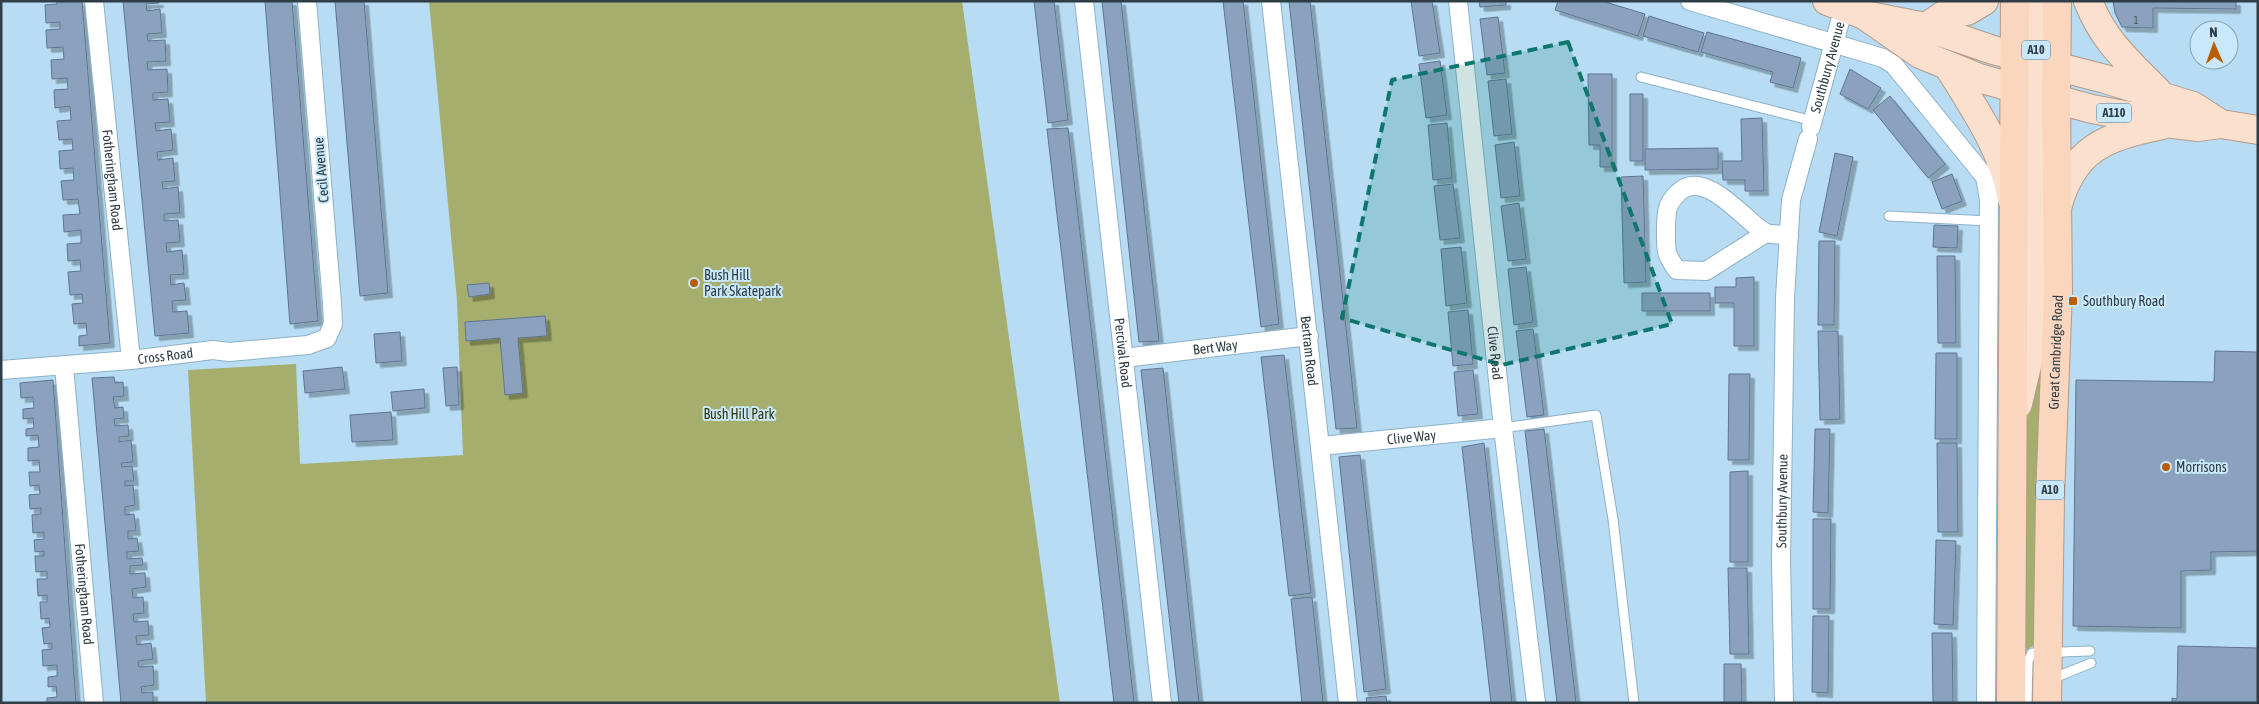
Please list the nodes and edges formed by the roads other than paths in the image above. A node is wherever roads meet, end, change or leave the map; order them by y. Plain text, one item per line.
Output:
1 (94, 1) edge
2 (307, 1) edge
3 (1084, 1) edge
4 (1271, 1) edge
5 (1458, 1) edge
6 (1690, 1) edge
7 (1984, 1) edge
8 (2015, 1) edge
9 (2038, 1) edge
10 (2057, 1) edge
11 (2088, 1) edge
12 (1845, 8) edge
13 (1926, 26) junction
14 (1834, 42) junction
15 (2035, 61) junction
16 (1948, 66) junction
17 (1641, 77) dead end
18 (2035, 94) junction
19 (2162, 96) junction
20 (2173, 124) junction
21 (2221, 124) junction
22 (1811, 129) junction
23 (2258, 130) edge
24 (2057, 209) junction
25 (1889, 216) dead end
26 (2001, 216) junction
27 (1766, 233) junction
28 (1789, 235) junction
29 (1309, 336) junction
30 (327, 338) joint
31 (1124, 358) junction
32 (131, 360) junction
33 (64, 366) junction
34 (1, 370) edge
35 (1503, 428) junction
36 (2012, 428) junction
37 (1321, 446) junction
38 (2090, 651) dead end
39 (2048, 652) junction
40 (2091, 663) dead end
41 (2041, 698) edge
42 (94, 703) edge
43 (1162, 703) edge
44 (1348, 703) edge
45 (1536, 703) edge
46 (1634, 703) edge
47 (1784, 703) edge
48 (1986, 703) edge
49 (2011, 703) edge

1 - 32 street, Fotheringham Road
2 - 30 street, Cecil Avenue
3 - 31 street, Percival Road
4 - 29 street, Bertram Road
5 - 35 street, Clive Road
6 - 14 street
7 - 13 main road
8 - 15 highway, Great Cambridge Road / A10
9 - 15 main road, A10
10 - 15 highway, Great Cambridge Road / A10
11 - 19 main road, A110
12 - 13 main road, A110
12 - 14 street, Southbury Avenue
12 - 16 main road, A110
13 - 15 main road, A110
14 - 22 street, Southbury Avenue
14 - 26 street
15 - 18 highway, Great Cambridge Road / A10
15 - 18 highway, Great Cambridge Road / A10
15 - 19 main road, A110
16 - 18 main road, A110
16 - 26 main road
17 - 22 lane
18 - 20 main road, A110
18 - 24 highway, Great Cambridge Road / A10
18 - 26 highway, Great Cambridge Road / A10
18 - 36 main road, A10
19 - 21 main road, A110
20 - 21 main road, A110
20 - 24 main road, A110
21 - 23 main road, A110
22 - 28 street, Southbury Avenue
24 - 39 highway, Great Cambridge Road / A10
25 - 26 lane
26 - 36 highway, Great Cambridge Road / A10
26 - 48 street, Great Cambridge Road
27 - 27 street
27 - 28 street
28 - 47 street, Southbury Avenue
29 - 31 street, Bert Way
29 - 37 street, Bertram Road
30 - 32 street, Cross Road
31 - 43 street, Percival Road
32 - 33 street, Cross Road
33 - 34 street, Cross Road
33 - 42 street, Fotheringham Road
35 - 37 street, Clive Way
35 - 45 street, Clive Road
35 - 46 lane
36 - 49 highway, Great Cambridge Road / A10
37 - 44 street, Bertram Road
38 - 39 lane
39 - 41 highway, Great Cambridge Road / A10
40 - 41 lane

